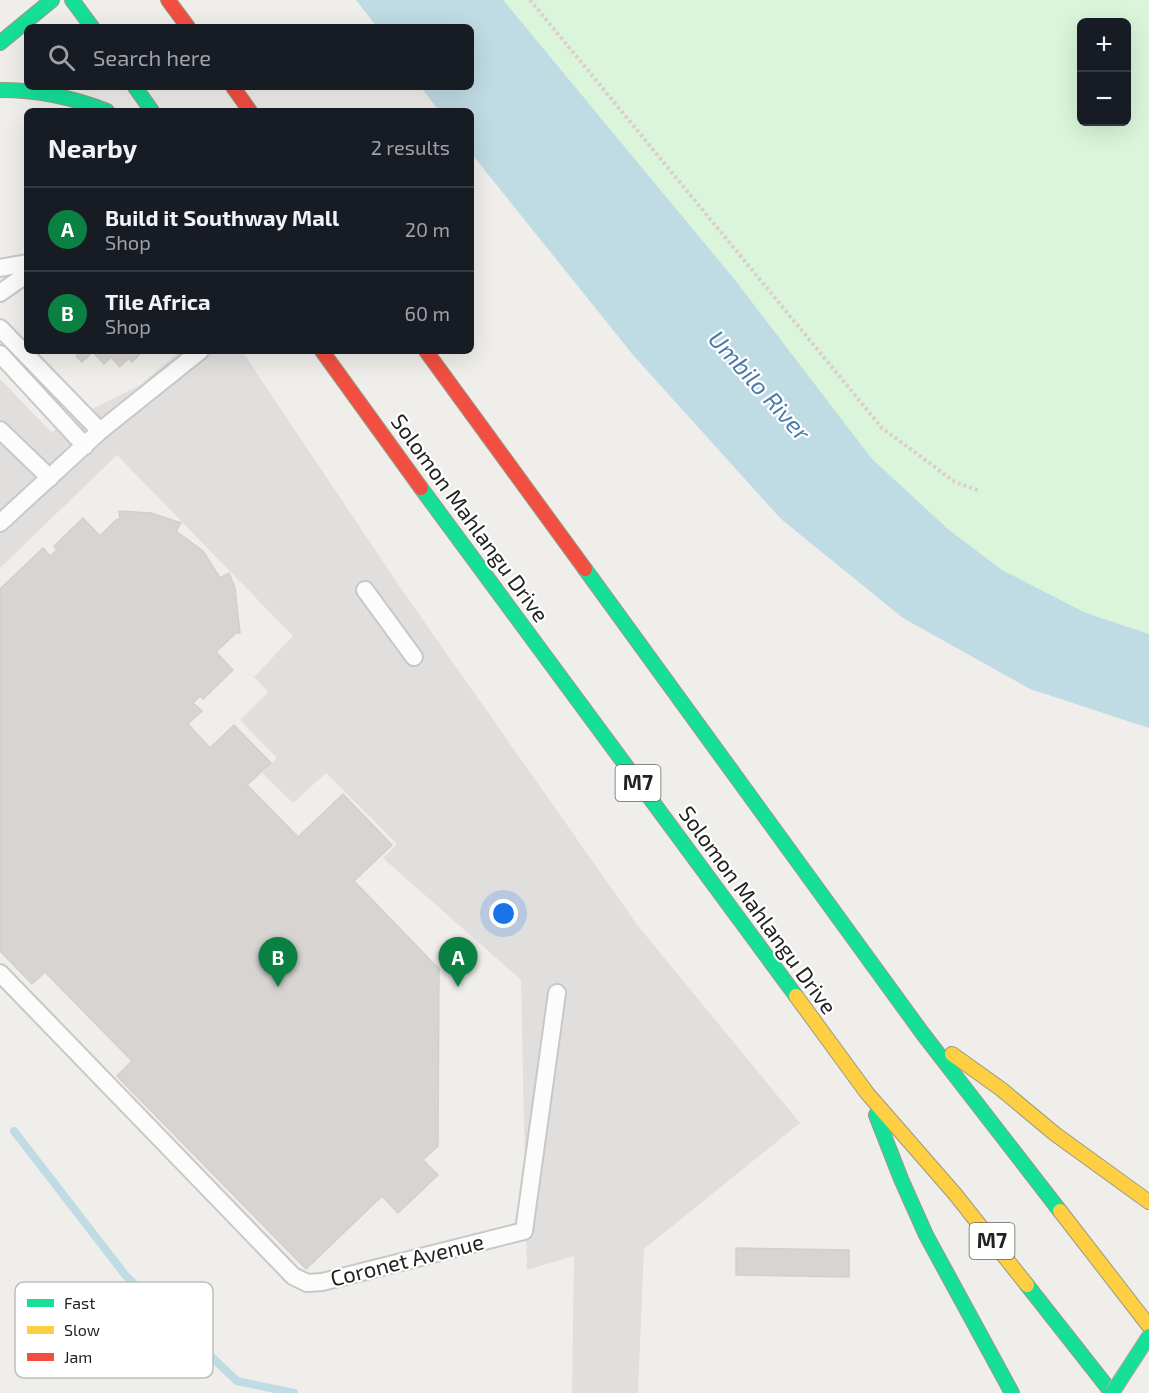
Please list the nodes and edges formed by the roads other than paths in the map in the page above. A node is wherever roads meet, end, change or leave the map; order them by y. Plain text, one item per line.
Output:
1 (52, 0) edge
2 (72, 0) edge
3 (168, 0) edge
4 (90, 24) edge
5 (186, 24) edge
6 (0, 43) edge
7 (0, 90) edge
8 (137, 90) edge
9 (235, 90) edge
10 (98, 108) edge
11 (150, 108) edge
12 (248, 108) edge
13 (24, 264) edge
14 (0, 268) edge
15 (24, 276) edge
16 (0, 293) edge
17 (0, 328) edge
18 (24, 353) edge
19 (0, 354) edge
20 (25, 354) edge
21 (196, 354) edge
22 (324, 354) edge
23 (428, 354) edge
24 (0, 430) edge
25 (100, 431) junction
26 (85, 446) junction
27 (50, 478) junction
28 (0, 524) edge
29 (364, 590) dead end
30 (414, 657) dead end
31 (0, 973) edge
32 (557, 993) dead end
33 (923, 1034) junction
34 (867, 1093) junction
35 (1149, 1202) edge
36 (1149, 1326) edge
37 (1149, 1336) edge
38 (1012, 1393) edge
39 (1112, 1393) edge

1 - 6 main road
2 - 4 main road
3 - 5 main road
7 - 10 main road
8 - 11 main road
9 - 12 main road
13 - 14 lane
15 - 16 lane
17 - 18 lane
19 - 26 lane
20 - 25 lane
21 - 25 lane
22 - 34 main road, Solomon Mahlangu Drive / M7
23 - 33 main road
24 - 27 lane
25 - 26 lane
26 - 27 lane
27 - 28 lane
29 - 30 lane
31 - 32 lane, Coronet Avenue
33 - 35 main road
33 - 36 main road
34 - 38 main road
34 - 39 main road, Solomon Mahlangu Drive / M7
37 - 39 main road, bridge

